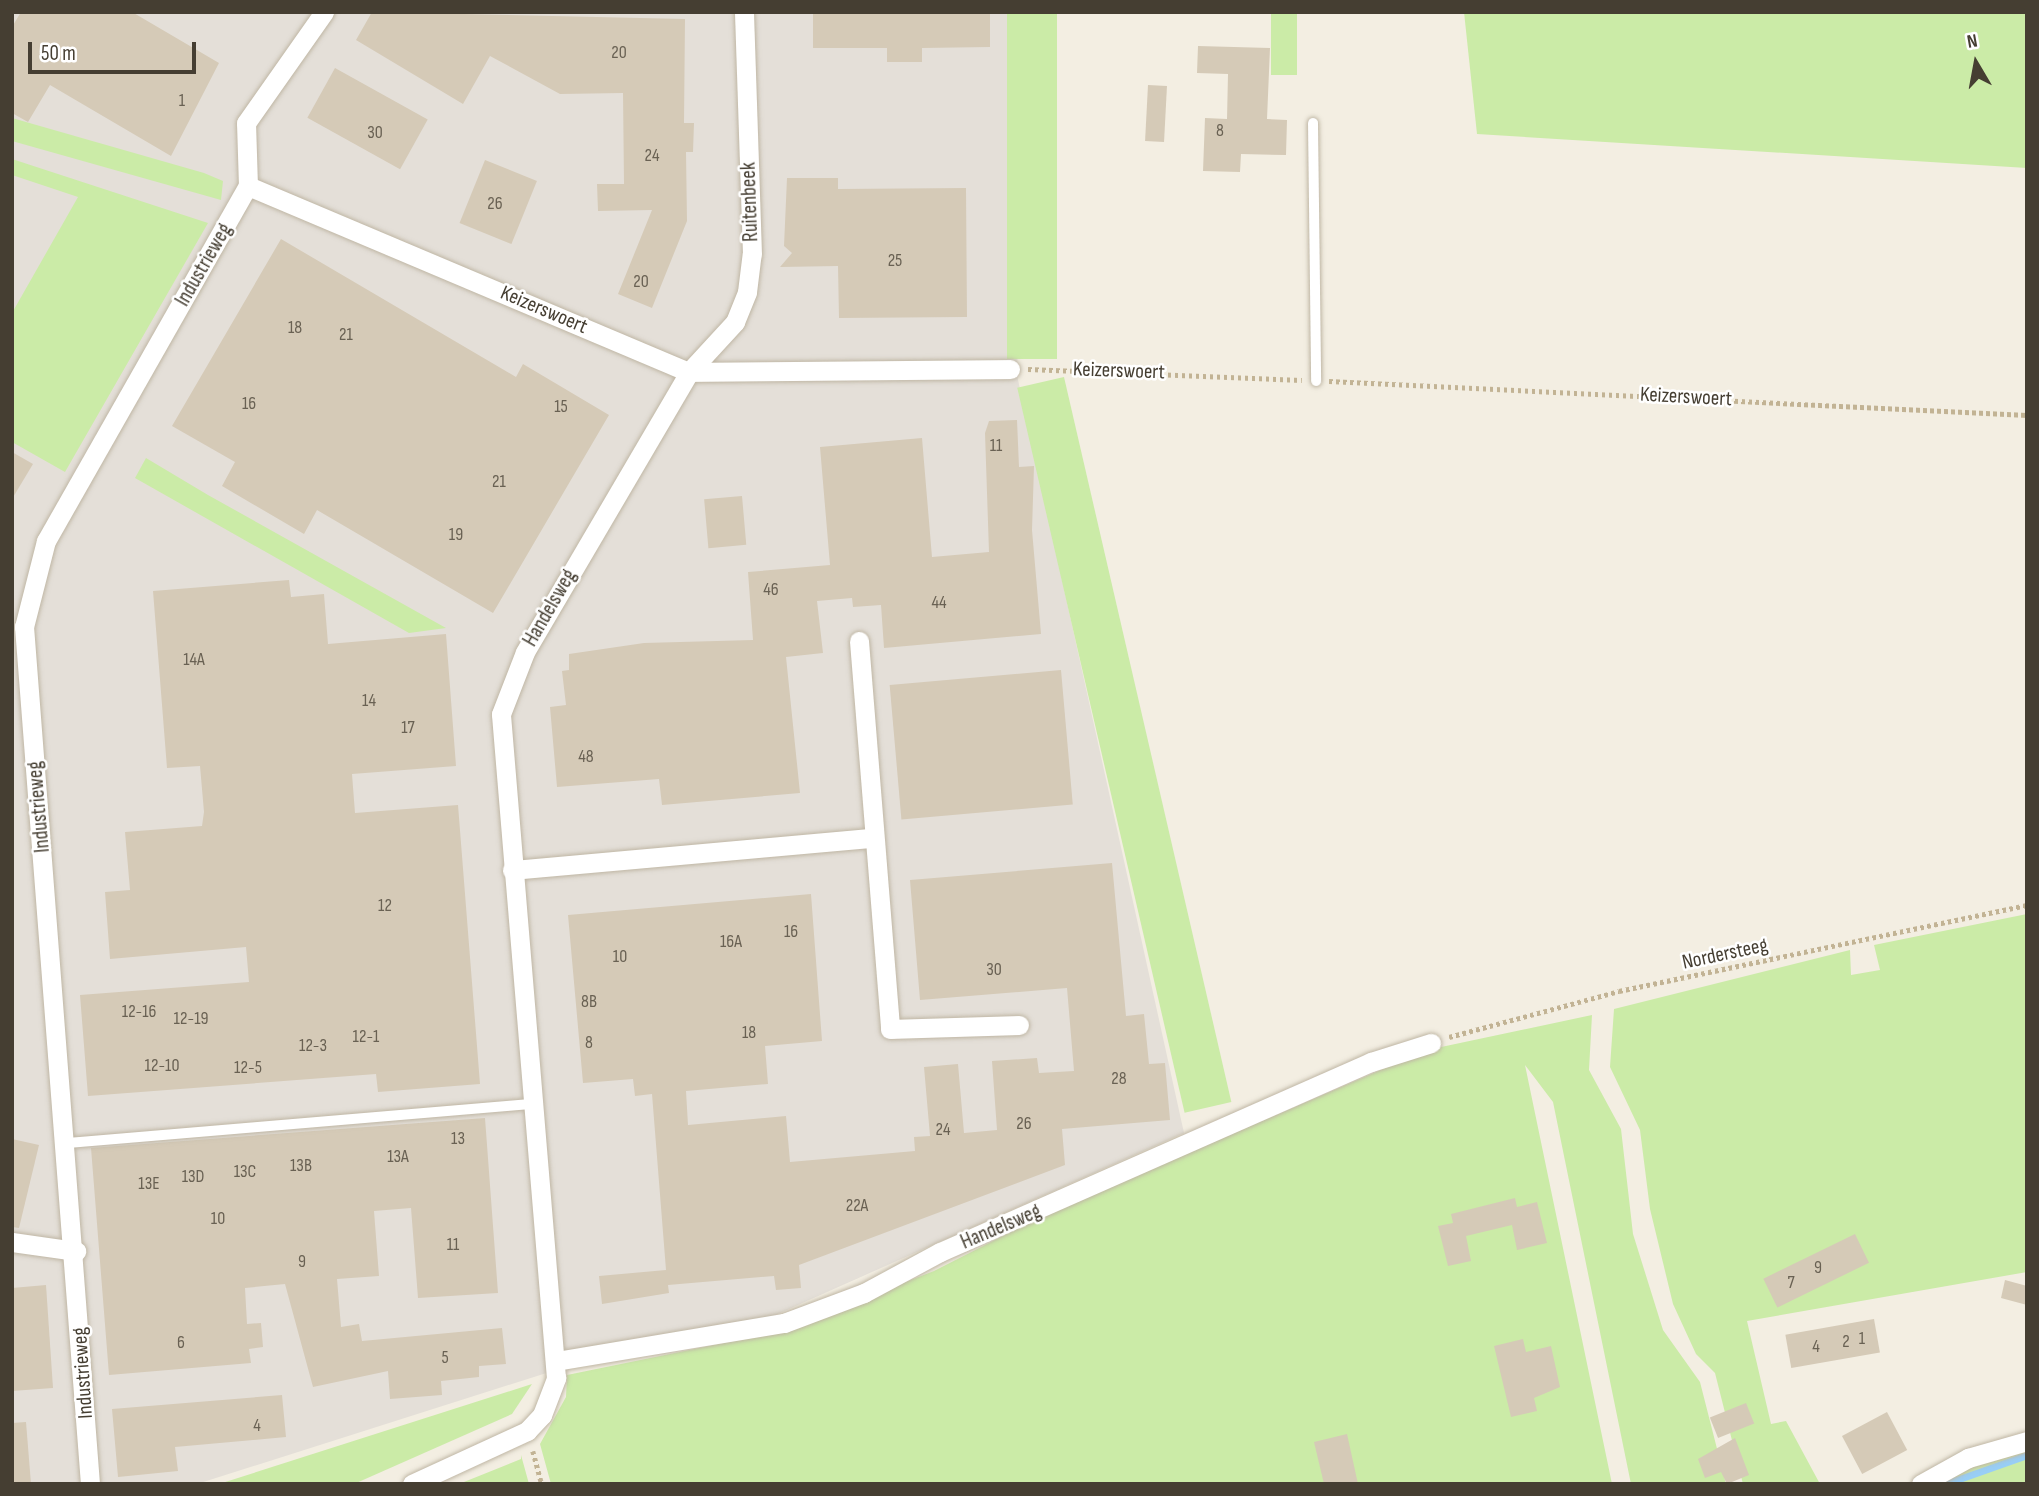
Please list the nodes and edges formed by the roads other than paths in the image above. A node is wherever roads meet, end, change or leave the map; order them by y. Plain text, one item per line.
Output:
1 (324, 12) edge
2 (744, 12) edge
3 (1313, 123) dead end
4 (248, 186) junction
5 (1010, 369) road end
6 (689, 372) junction
7 (1316, 381) road end
8 (859, 641) dead end
9 (872, 838) junction
10 (512, 870) junction
11 (1019, 1026) dead end
12 (1431, 1043) road end
13 (534, 1104) junction
14 (67, 1143) junction
15 (12, 1242) edge
16 (76, 1251) junction
17 (556, 1361) junction
18 (2027, 1441) edge
19 (90, 1484) edge
20 (412, 1484) edge
21 (1921, 1484) edge

1 - 4 street
2 - 6 street, Ruitenbeek
3 - 7 lane
4 - 6 street, Keizerswoert
4 - 14 street, Industrieweg
5 - 6 street, Keizerswoert
6 - 10 street, Handelsweg
8 - 9 street
9 - 10 street
9 - 11 street
10 - 13 street, Handelsweg
12 - 17 street, Handelsweg
13 - 14 lane
13 - 17 street, Handelsweg
14 - 16 street, Industrieweg
15 - 16 street
16 - 19 street, Industrieweg
17 - 20 street, Handelsweg
18 - 21 street

